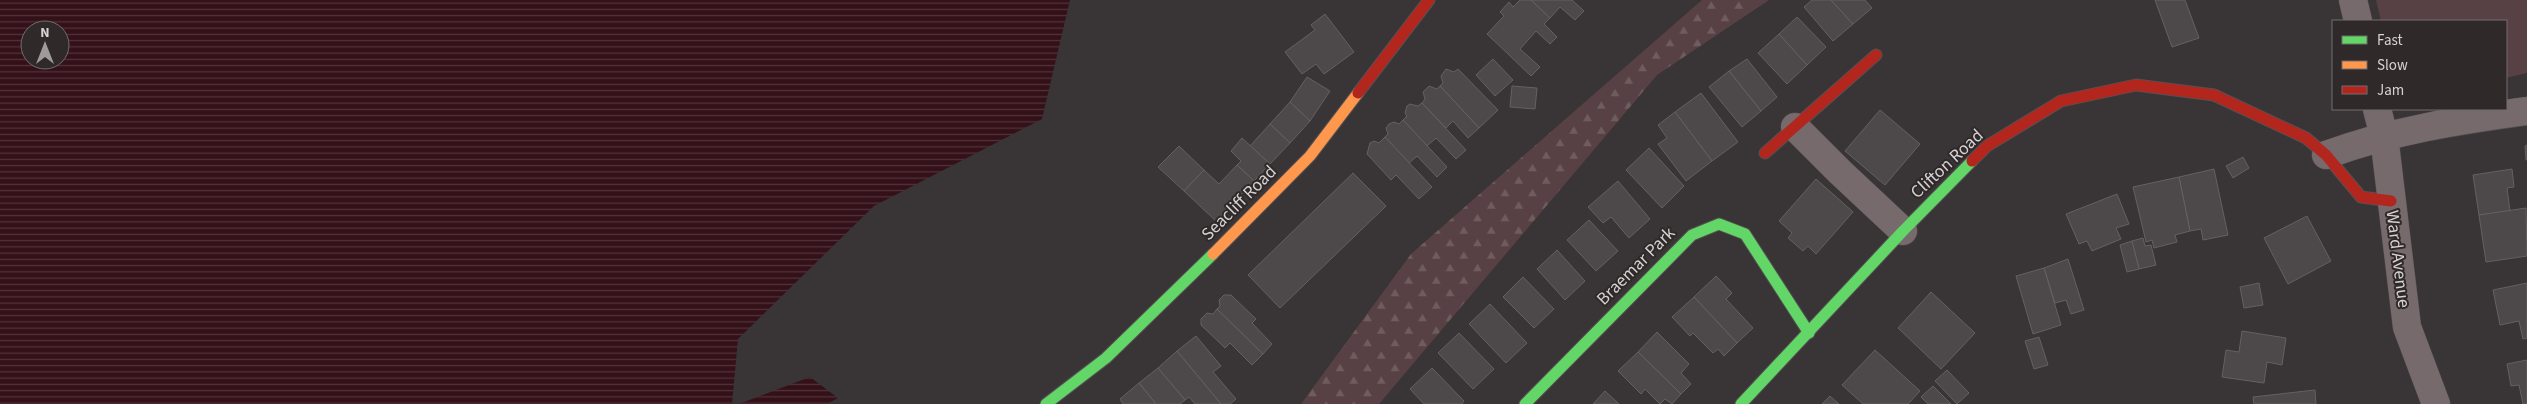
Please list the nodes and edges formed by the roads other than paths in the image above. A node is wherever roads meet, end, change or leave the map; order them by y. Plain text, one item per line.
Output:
1 (1430, 0) edge
2 (2353, 0) edge
3 (2358, 20) edge
4 (1876, 55) dead end
5 (2378, 110) edge
6 (2527, 111) edge
7 (1795, 127) junction
8 (2384, 136) junction
9 (1765, 153) dead end
10 (2326, 155) junction
11 (2391, 201) junction
12 (1903, 231) junction
13 (1809, 333) junction
14 (1046, 404) edge
15 (1525, 404) edge
16 (1741, 404) edge
17 (2436, 404) edge

1 - 14 street, Seacliff Road
2 - 3 street
4 - 7 street
5 - 8 street, Ward Avenue
6 - 8 street
7 - 9 street
7 - 12 street
8 - 10 street
8 - 11 street, Ward Avenue
10 - 11 street, Clifton Road
10 - 12 street, Clifton Road
11 - 17 street, Ward Avenue
12 - 13 street, Clifton Road
13 - 15 street, Braemar Park
13 - 16 street, Clifton Road

